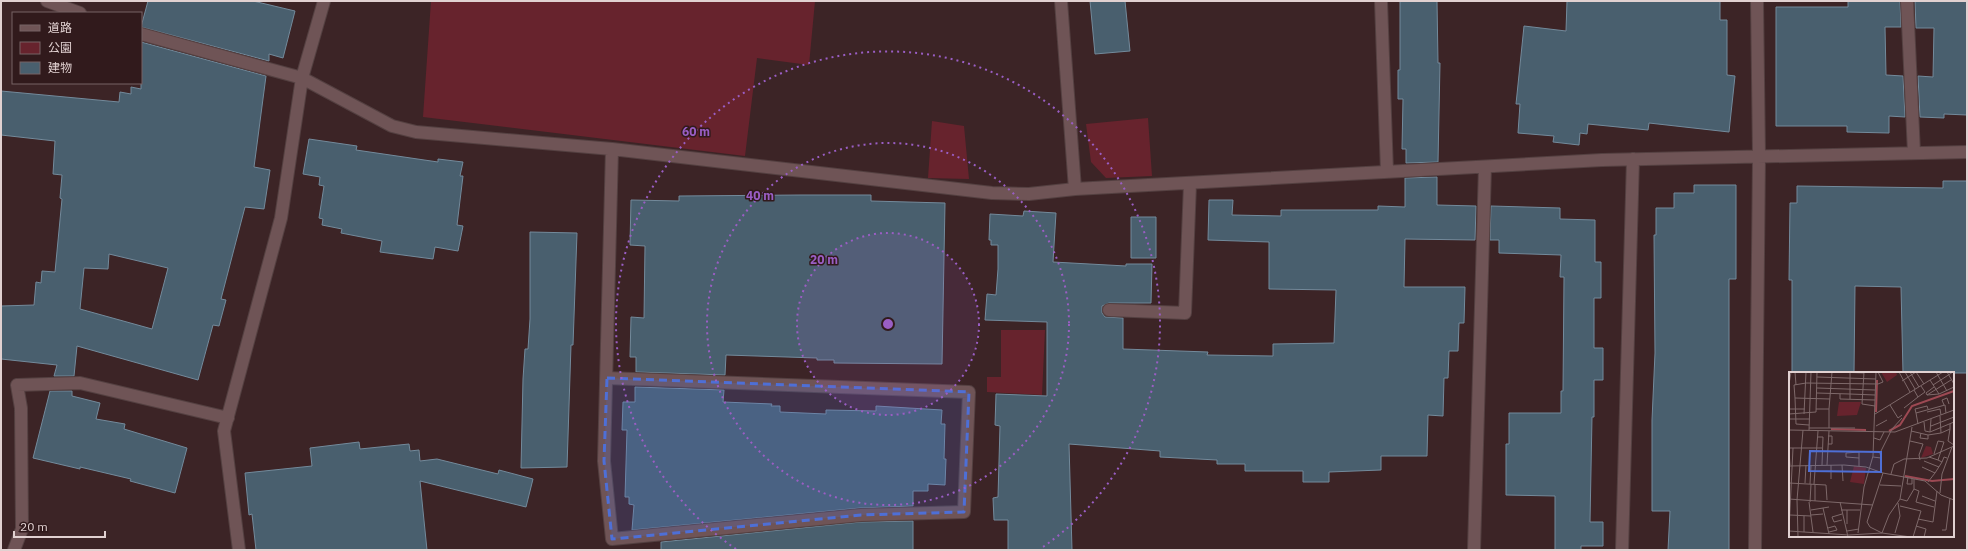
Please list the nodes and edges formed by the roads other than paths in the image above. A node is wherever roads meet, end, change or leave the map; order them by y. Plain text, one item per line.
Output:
1 (47, 1) edge
2 (324, 1) edge
3 (1061, 1) edge
4 (1381, 1) edge
5 (1757, 1) edge
6 (1907, 1) edge
7 (77, 12) edge
8 (142, 34) edge
9 (302, 78) junction
10 (612, 149) junction
11 (1967, 152) edge
12 (1914, 153) junction
13 (1759, 156) junction
14 (1633, 159) junction
15 (1485, 167) junction
16 (1387, 172) junction
17 (1190, 184) junction
18 (1075, 189) junction
19 (1108, 310) dead end
20 (607, 378) junction
21 (228, 418) junction
22 (14, 550) edge
23 (239, 550) edge
24 (1474, 550) edge
25 (1622, 550) edge
26 (1755, 550) edge

1 - 7 street
2 - 9 street
3 - 18 street
4 - 16 street
5 - 13 street
6 - 12 street
8 - 9 street
9 - 10 street
9 - 21 street
10 - 18 street
10 - 20 street
11 - 12 street
12 - 13 street
13 - 14 street
13 - 26 street
14 - 15 street
14 - 25 street
15 - 16 street
15 - 24 street
16 - 17 street
17 - 18 street
17 - 19 street
20 - 20 street
21 - 22 street
21 - 23 street

